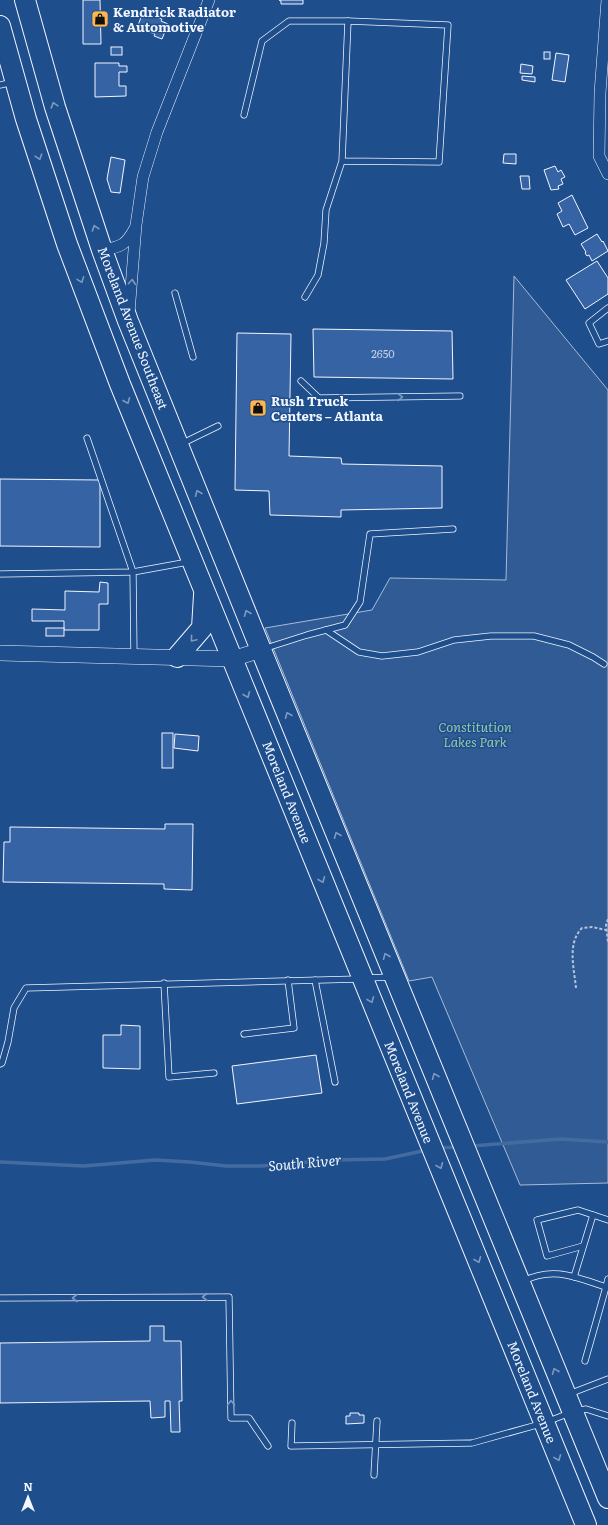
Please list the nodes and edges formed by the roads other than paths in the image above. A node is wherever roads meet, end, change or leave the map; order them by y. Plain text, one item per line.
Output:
1 (25, 0) edge
2 (209, 0) edge
3 (607, 0) edge
4 (348, 22) junction
5 (0, 26) edge
6 (8, 83) edge
7 (604, 95) edge
8 (244, 115) dead end
9 (342, 162) junction
10 (608, 173) edge
11 (136, 225) junction
12 (102, 250) junction
13 (175, 293) dead end
14 (305, 297) dead end
15 (608, 308) edge
16 (128, 321) junction
17 (608, 341) edge
18 (193, 357) dead end
19 (301, 381) dead end
20 (460, 396) dead end
21 (218, 426) dead end
22 (87, 438) dead end
23 (179, 445) junction
24 (453, 529) dead end
25 (193, 561) junction
26 (133, 572) junction
27 (0, 574) edge
28 (205, 591) junction
29 (326, 630) junction
30 (261, 650) junction
31 (0, 653) edge
32 (134, 656) junction
33 (177, 657) junction
34 (232, 659) junction
35 (604, 664) dead end
36 (395, 977) junction
37 (362, 979) junction
38 (288, 980) junction
39 (315, 980) junction
40 (164, 983) junction
41 (244, 1034) dead end
42 (0, 1064) edge
43 (214, 1074) dead end
44 (336, 1082) dead end
45 (593, 1215) junction
46 (608, 1220) edge
47 (583, 1246) junction
48 (574, 1277) junction
49 (608, 1279) edge
50 (520, 1283) junction
51 (606, 1287) junction
52 (0, 1298) edge
53 (585, 1361) dead end
54 (608, 1379) edge
55 (569, 1404) junction
56 (608, 1416) edge
57 (377, 1421) dead end
58 (292, 1423) dead end
59 (544, 1423) junction
60 (376, 1444) junction
61 (268, 1446) dead end
62 (374, 1475) dead end
63 (608, 1498) edge
64 (586, 1525) edge

12 -> 1 highway, Moreland Avenue Southeast
2 - 11 street
3 - 7 street
4 - 8 lane
4 - 9 lane
4 - 9 lane
5 - 6 highway
6 -> 25 highway
7 - 10 street
9 - 14 lane
11 - 12 street
16 -> 11 street
12 - 16 highway, Moreland Avenue Southeast
13 - 18 lane
15 - 17 lane
16 - 23 highway, Moreland Avenue Southeast
19 -> 20 lane
21 - 23 lane
22 - 26 lane
30 -> 23 highway, Moreland Avenue Southeast
24 - 29 lane
25 - 26 lane
25 - 28 highway
26 - 27 lane
26 - 32 lane
28 -> 33 highway
28 - 34 highway
29 - 30 lane
29 - 35 lane
30 - 34 street
36 -> 30 highway
31 - 32 street
32 - 33 street
33 - 34 street
34 -> 37 highway, Moreland Avenue
36 - 37 lane
50 -> 36 highway
37 - 39 lane
37 -> 59 highway, Moreland Avenue
38 - 39 lane
38 - 40 lane
38 - 41 lane
39 - 44 lane
40 - 42 lane
40 - 43 lane
45 - 46 lane
45 - 47 lane
45 - 47 lane
47 - 48 lane
48 - 50 lane
48 - 51 lane
49 - 51 lane
55 -> 50 highway
51 - 53 lane
61 -> 52 lane
54 - 55 lane
55 - 56 lane
55 - 59 lane
55 - 63 highway
57 - 60 lane
58 - 60 lane
59 - 60 lane
59 -> 64 highway, Moreland Avenue
60 - 62 lane

